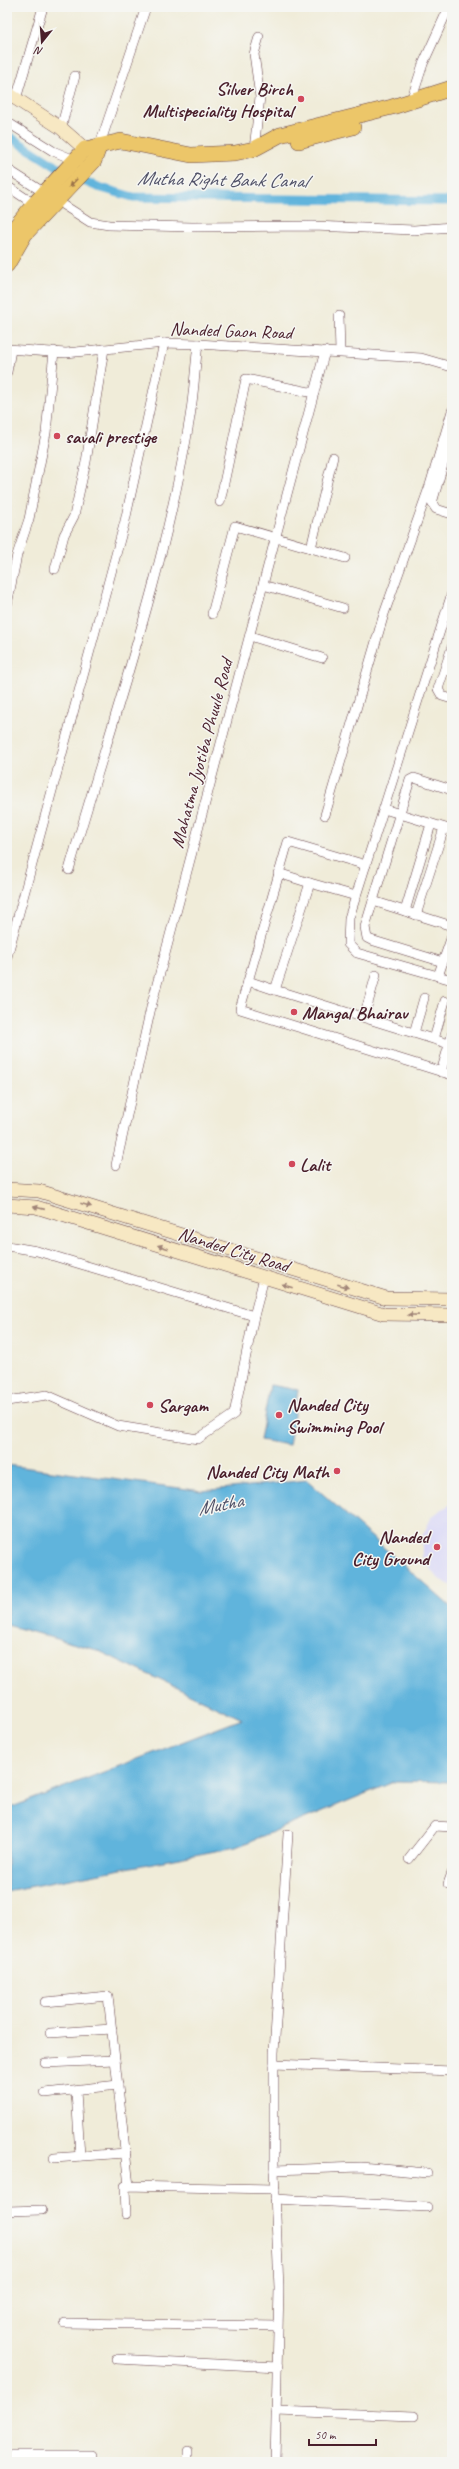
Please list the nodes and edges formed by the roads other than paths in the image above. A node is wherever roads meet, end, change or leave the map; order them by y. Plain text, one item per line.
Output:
1 (43, 7) edge
2 (146, 7) edge
3 (449, 7) edge
4 (259, 37) dead end
5 (75, 76) dead end
6 (452, 88) edge
7 (11, 96) edge
8 (452, 98) edge
9 (411, 101) junction
10 (7, 122) edge
11 (61, 128) junction
12 (99, 147) junction
13 (258, 147) junction
14 (79, 155) junction
15 (90, 165) junction
16 (7, 169) edge
17 (7, 186) edge
18 (50, 197) junction
19 (39, 208) junction
20 (452, 227) edge
21 (8, 254) edge
22 (339, 316) dead end
23 (164, 343) junction
24 (198, 344) junction
25 (9, 349) edge
26 (104, 349) junction
27 (54, 351) junction
28 (325, 351) junction
29 (340, 352) junction
30 (452, 366) edge
31 (7, 372) edge
32 (314, 393) junction
33 (452, 412) edge
34 (452, 434) edge
35 (333, 457) dead end
36 (220, 502) dead end
37 (452, 514) edge
38 (276, 538) junction
39 (311, 548) junction
40 (7, 554) edge
41 (17, 555) junction
42 (345, 558) dead end
43 (55, 569) dead end
44 (263, 585) junction
45 (452, 593) edge
46 (7, 604) edge
47 (343, 608) dead end
48 (212, 614) dead end
49 (250, 636) junction
50 (452, 647) edge
51 (433, 653) junction
52 (322, 658) dead end
53 (450, 658) edge
54 (452, 699) edge
55 (452, 788) edge
56 (384, 809) junction
57 (401, 814) junction
58 (325, 815) dead end
59 (431, 824) junction
60 (448, 829) edge
61 (366, 865) junction
62 (69, 870) dead end
63 (278, 873) junction
64 (310, 883) junction
65 (356, 896) junction
66 (373, 901) junction
67 (405, 911) junction
68 (416, 914) junction
69 (452, 926) edge
70 (452, 936) edge
71 (7, 956) edge
72 (443, 962) junction
73 (376, 975) dead end
74 (438, 976) junction
75 (452, 980) edge
76 (248, 981) junction
77 (275, 990) junction
78 (424, 998) dead end
79 (445, 1001) dead end
80 (364, 1017) junction
81 (414, 1033) junction
82 (434, 1039) junction
83 (451, 1040) edge
84 (441, 1072) junction
85 (452, 1075) edge
86 (116, 1165) dead end
87 (10, 1189) edge
88 (10, 1205) edge
89 (7, 1246) edge
90 (264, 1278) junction
91 (452, 1299) edge
92 (452, 1314) edge
93 (254, 1316) junction
94 (7, 1400) edge
95 (452, 1827) edge
96 (288, 1834) dead end
97 (410, 1859) dead end
98 (452, 1873) edge
99 (448, 1884) dead end
100 (45, 2002) dead end
101 (112, 2029) junction
102 (50, 2033) dead end
103 (115, 2060) junction
104 (45, 2063) dead end
105 (274, 2064) junction
106 (452, 2071) edge
107 (118, 2085) junction
108 (76, 2091) junction
109 (45, 2093) dead end
110 (126, 2153) junction
111 (80, 2156) junction
112 (54, 2158) dead end
113 (274, 2170) junction
114 (427, 2173) dead end
115 (129, 2186) junction
116 (275, 2189) junction
117 (275, 2199) junction
118 (427, 2207) dead end
119 (42, 2210) dead end
120 (7, 2211) edge
121 (126, 2214) dead end
122 (65, 2323) dead end
123 (277, 2326) junction
124 (116, 2359) dead end
125 (278, 2367) junction
126 (276, 2412) junction
127 (414, 2416) dead end
128 (188, 2451) dead end
129 (7, 2455) edge
130 (92, 2455) dead end
131 (188, 2462) edge
132 (275, 2462) edge

1 - 7 street
2 - 12 street
3 - 9 street
4 - 13 street
5 - 11 street
6 - 9 main road
7 - 11 street
8 - 13 main road
9 - 13 main road
10 - 14 street
11 - 14 street
12 - 13 main road
12 - 14 main road
12 - 15 main road
14 - 15 street
14 - 18 main road
15 -> 18 main road
16 - 18 street
17 - 19 street
18 - 19 main road
18 - 20 street
19 - 21 main road
22 - 29 street
23 - 24 street, Nanded Gaon Road
23 - 26 street, Nanded Gaon Road
23 - 71 street
24 - 28 street, Nanded Gaon Road
24 - 62 street
25 - 27 street, Nanded Gaon Road
25 - 31 street
26 - 27 street, Nanded Gaon Road
26 - 43 street
27 - 41 street
28 - 29 street, Nanded Gaon Road
28 - 32 street, Mahatma Jyotiba Phuule Road
29 - 30 street, Nanded Gaon Road
32 - 36 street
32 - 38 street, Mahatma Jyotiba Phuule Road
33 - 58 street
34 - 37 street
35 - 39 street
38 - 39 street
38 - 44 street, Mahatma Jyotiba Phuule Road
38 - 48 street
39 - 42 street
40 - 41 street
41 - 46 street
44 - 47 street
44 - 49 street, Mahatma Jyotiba Phuule Road
45 - 51 street
49 - 52 street
49 - 86 street, Mahatma Jyotiba Phuule Road
50 - 53 street
51 - 53 street
51 - 56 street
53 - 54 street
55 - 57 street
56 - 57 street
56 - 61 street
57 - 59 street
57 - 66 street
59 - 60 street
59 - 67 street
60 - 68 street
61 - 63 street
61 - 65 street
63 - 64 street
63 - 76 street
64 - 65 street
64 - 77 street
65 - 74 street
66 - 67 street
66 - 72 street
67 - 68 street
68 - 69 street
70 - 72 street
72 - 74 street
73 - 80 street
74 - 75 street
76 - 77 street
76 - 84 street
77 - 80 street
78 - 81 street
79 - 82 street
80 - 81 street
81 - 82 street
82 - 83 street
83 - 84 street
84 - 85 street
87 - 88 street
87 -> 91 street, Nanded City Road
90 -> 88 street, Nanded City Road
89 - 93 street
92 -> 90 street, Nanded City Road
90 - 93 street
93 - 94 street
95 - 97 street
96 - 105 street
98 - 99 street
100 - 101 street
101 - 102 street
101 - 103 street
103 - 104 street
103 - 107 street
105 - 106 street
105 - 113 street
107 - 108 street
107 - 110 street
108 - 109 street
108 - 111 street
110 - 111 street
110 - 115 street
111 - 112 street
113 - 114 street
113 - 116 street
115 - 116 street
115 - 121 street
116 - 117 street
117 - 118 street
117 - 123 street
119 - 120 street
122 - 123 street
123 - 125 street
124 - 125 street
125 - 126 street
126 - 127 street
126 - 132 street
128 - 131 street
129 - 130 street

